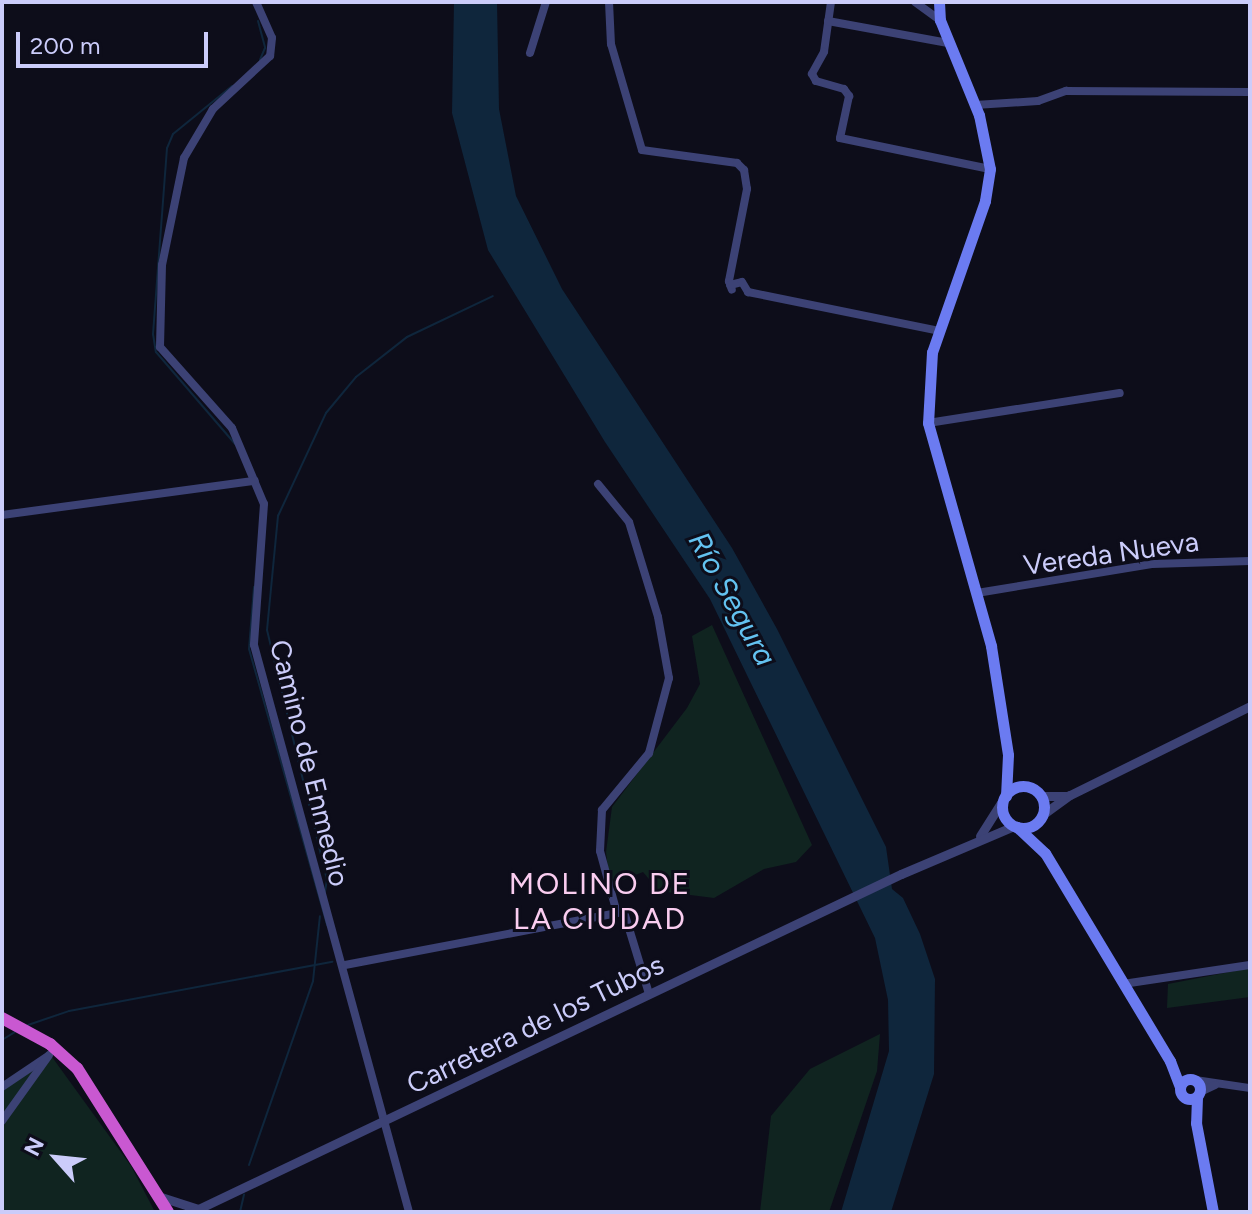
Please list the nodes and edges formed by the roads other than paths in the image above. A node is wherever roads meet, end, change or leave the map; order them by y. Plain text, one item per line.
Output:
1 (256, 2) edge
2 (546, 2) edge
3 (609, 2) edge
4 (831, 2) edge
5 (917, 4) edge
6 (938, 4) edge
7 (940, 20) junction
8 (828, 21) junction
9 (948, 43) junction
10 (530, 53) dead end
11 (1250, 92) edge
12 (975, 105) junction
13 (990, 169) junction
14 (939, 331) junction
15 (1120, 393) dead end
16 (928, 423) junction
17 (255, 481) junction
18 (598, 484) dead end
19 (2, 515) edge
20 (1250, 561) edge
21 (977, 593) junction
22 (1250, 706) edge
23 (1008, 755) junction
24 (1030, 788) junction
25 (1070, 795) junction
26 (1041, 796) junction
27 (1005, 797) junction
28 (1041, 817) junction
29 (1016, 827) junction
30 (978, 838) junction
31 (1045, 853) junction
32 (617, 913) junction
33 (345, 965) junction
34 (1250, 965) edge
35 (1123, 984) junction
36 (649, 994) junction
37 (2, 1018) edge
38 (53, 1052) junction
39 (2, 1087) edge
40 (1250, 1088) edge
41 (1191, 1089) junction
42 (388, 1120) junction
43 (2, 1121) edge
44 (159, 1196) junction
45 (196, 1211) edge
46 (168, 1212) edge
47 (409, 1212) edge
48 (1213, 1212) edge

1 - 17 street, Camino de Enmedio
2 - 10 street
3 - 14 street
4 - 8 street
5 - 6 street
5 - 7 street
6 - 7 main road
7 - 9 main road
8 - 9 street
8 - 13 street
9 - 12 main road
11 - 12 street
12 - 13 main road
13 - 14 main road
14 - 16 main road
15 - 16 street
16 - 21 main road
17 - 19 street
17 - 33 street, Camino de Enmedio
18 - 32 street
20 - 21 street, Vereda Nueva
21 - 23 main road
22 - 25 street
23 - 24 main road
23 - 27 main road
24 - 26 main road
24 - 27 main road
25 - 26 street
25 - 28 street
26 - 28 main road
27 - 29 main road
27 - 30 street
28 - 29 main road
28 - 31 main road
29 - 30 street, Carretera de los Tubos
29 - 31 main road
30 - 36 street, Carretera de los Tubos
31 - 35 main road
32 - 33 street
32 - 36 street
33 - 42 street, Camino de Enmedio
34 - 35 street
35 - 41 main road
36 - 42 street, Carretera de los Tubos
37 - 38 highway
38 - 39 street
38 - 43 street
38 - 44 highway
40 - 41 street
41 - 48 main road
42 - 45 street, Carretera de los Tubos
42 - 47 street, Camino de Enmedio
44 - 45 street, Carretera de los Tubos
44 - 46 highway

